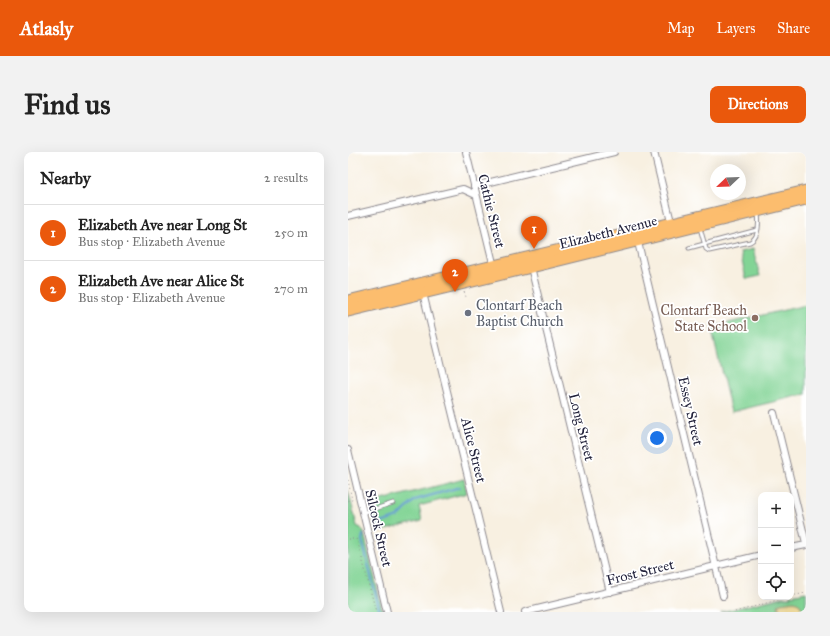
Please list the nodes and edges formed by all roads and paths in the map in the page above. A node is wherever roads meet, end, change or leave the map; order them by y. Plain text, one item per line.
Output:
1 (466, 152) edge
2 (614, 152) edge
3 (654, 152) edge
4 (472, 177) junction
5 (474, 186) junction
6 (463, 188) junction
7 (806, 191) edge
8 (476, 195) junction
9 (806, 199) edge
10 (757, 211) junction
11 (348, 216) edge
12 (700, 225) junction
13 (672, 227) junction
14 (758, 230) junction
15 (636, 236) junction
16 (704, 243) junction
17 (689, 248) dead end
18 (531, 267) junction
19 (495, 271) junction
20 (423, 293) junction
21 (464, 293) dead end
22 (466, 297) dead end
23 (348, 301) edge
24 (348, 311) edge
25 (774, 413) dead end
26 (348, 450) edge
27 (348, 480) edge
28 (348, 500) edge
29 (392, 503) dead end
30 (363, 513) junction
31 (348, 539) edge
32 (806, 544) edge
33 (794, 547) edge
34 (758, 556) edge
35 (716, 566) junction
36 (610, 592) junction
37 (806, 593) edge
38 (794, 595) edge
39 (723, 596) dead end
40 (777, 600) edge
41 (376, 612) edge
42 (387, 612) edge
43 (501, 612) edge
44 (525, 612) edge
45 (735, 612) edge

1 - 4 street, Cathie Street
2 - 5 street
3 - 13 street
4 - 5 street, Cathie Street
4 - 6 street
5 - 8 street, Cathie Street
6 - 8 street
6 - 11 street
7 - 13 highway, Elizabeth Avenue
8 - 19 street, Cathie Street
9 - 10 highway, Elizabeth Avenue
10 - 12 highway, Elizabeth Avenue
10 - 14 lane
12 - 13 highway, Elizabeth Avenue
12 - 16 lane
13 - 15 highway, Elizabeth Avenue
14 - 16 lane
14 - 16 lane
15 - 18 highway, Elizabeth Avenue
15 - 19 highway, Elizabeth Avenue
15 - 35 street, Essey Street
16 - 17 lane
18 - 19 highway, Elizabeth Avenue
18 - 36 street, Long Street
19 - 20 highway, Elizabeth Avenue
19 - 23 highway, Elizabeth Avenue
20 - 24 highway, Elizabeth Avenue
20 - 43 street, Alice Street
21 - 22 path
25 - 32 street
26 - 30 street, Silcock Street
27 - 28 path
29 - 30 lane
30 - 42 street, Silcock Street
31 - 41 path
32 - 33 street
34 - 35 street, Frost Street
35 - 36 street, Frost Street
35 - 39 street, Essey Street
36 - 44 street, Frost Street
37 - 38 path
40 - 45 path

